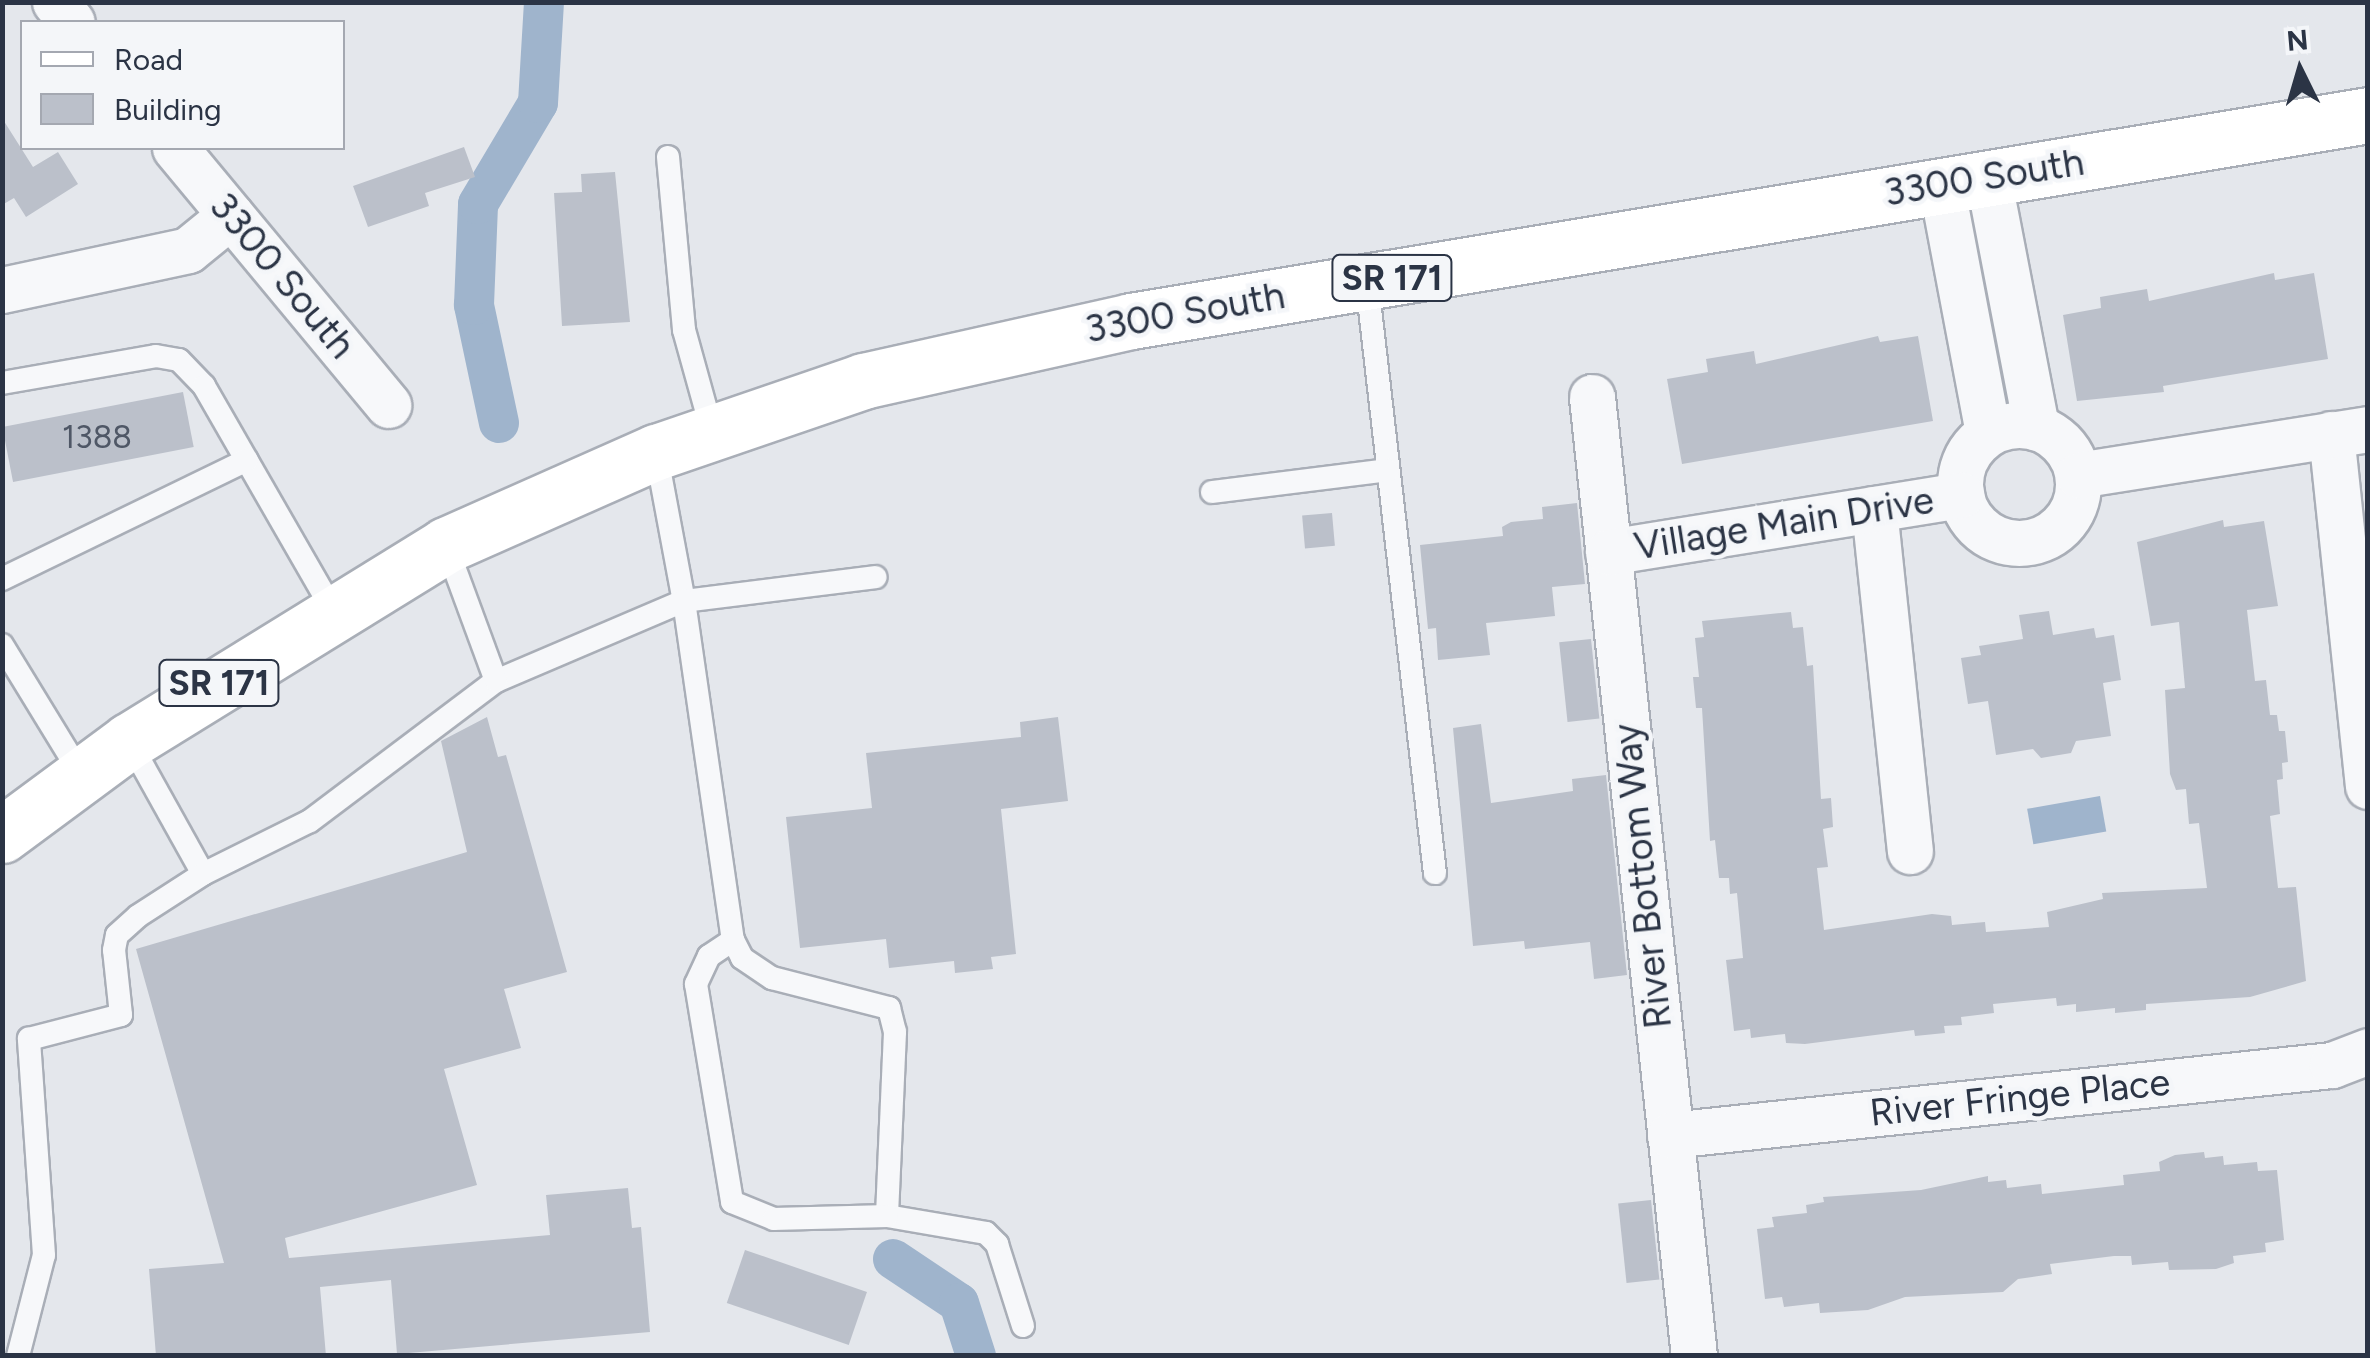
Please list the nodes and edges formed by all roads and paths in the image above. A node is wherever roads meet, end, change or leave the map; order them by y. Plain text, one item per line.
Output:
1 (2368, 115) edge
2 (178, 150) edge
3 (668, 157) dead end
4 (1965, 180) junction
5 (231, 215) junction
6 (1367, 283) junction
7 (2, 290) edge
8 (2, 383) edge
9 (1592, 397) dead end
10 (388, 405) dead end
11 (2036, 427) junction
12 (712, 431) junction
13 (2349, 432) edge
14 (1988, 434) junction
15 (656, 452) junction
16 (247, 460) junction
17 (1388, 470) junction
18 (2078, 475) junction
19 (1212, 492) dead end
20 (1960, 495) junction
21 (1874, 509) junction
22 (446, 545) junction
23 (1608, 552) junction
24 (876, 577) dead end
25 (2, 579) edge
26 (684, 601) junction
27 (334, 612) junction
28 (2, 645) edge
29 (496, 681) junction
30 (129, 741) junction
31 (82, 774) junction
32 (2368, 786) edge
33 (2, 835) edge
34 (1910, 851) dead end
35 (1436, 873) dead end
36 (203, 874) junction
37 (732, 940) junction
38 (2368, 1051) edge
39 (1670, 1135) junction
40 (888, 1216) junction
41 (1023, 1326) dead end
42 (18, 1356) edge
43 (1694, 1356) edge

1 - 4 main road, 3300 South / SR 171
2 - 5 street, 3300 South
3 - 12 lane
4 - 6 main road, 3300 South / SR 171
4 - 11 street
4 - 14 street
5 - 7 street
5 - 10 street, 3300 South
6 - 12 main road, 3300 South / SR 171
6 - 17 lane
8 - 16 lane
9 - 23 street, River Bottom Way
11 - 14 street
11 - 18 street
12 - 15 main road, 3300 South / SR 171
13 - 18 street
13 - 32 street
14 - 20 street, Village Main Drive
15 - 22 main road, 3300 South / SR 171
15 - 26 lane
16 - 25 lane
16 - 27 lane
17 - 19 lane
17 - 35 lane
18 - 20 street, Village Main Drive
20 - 21 street, Village Main Drive
21 - 23 street, Village Main Drive
21 - 34 street
22 - 27 main road, SR 171
22 - 29 lane
23 - 39 street, River Bottom Way
24 - 26 lane
26 - 29 lane
26 - 37 lane
27 - 30 main road, SR 171
28 - 31 lane
29 - 36 lane
30 - 31 main road, SR 171
30 - 36 lane
31 - 33 main road, SR 171
36 - 42 lane
37 - 40 lane
37 - 40 lane
38 - 39 street, River Fringe Place
39 - 43 street, River Bottom Way
40 - 41 lane

